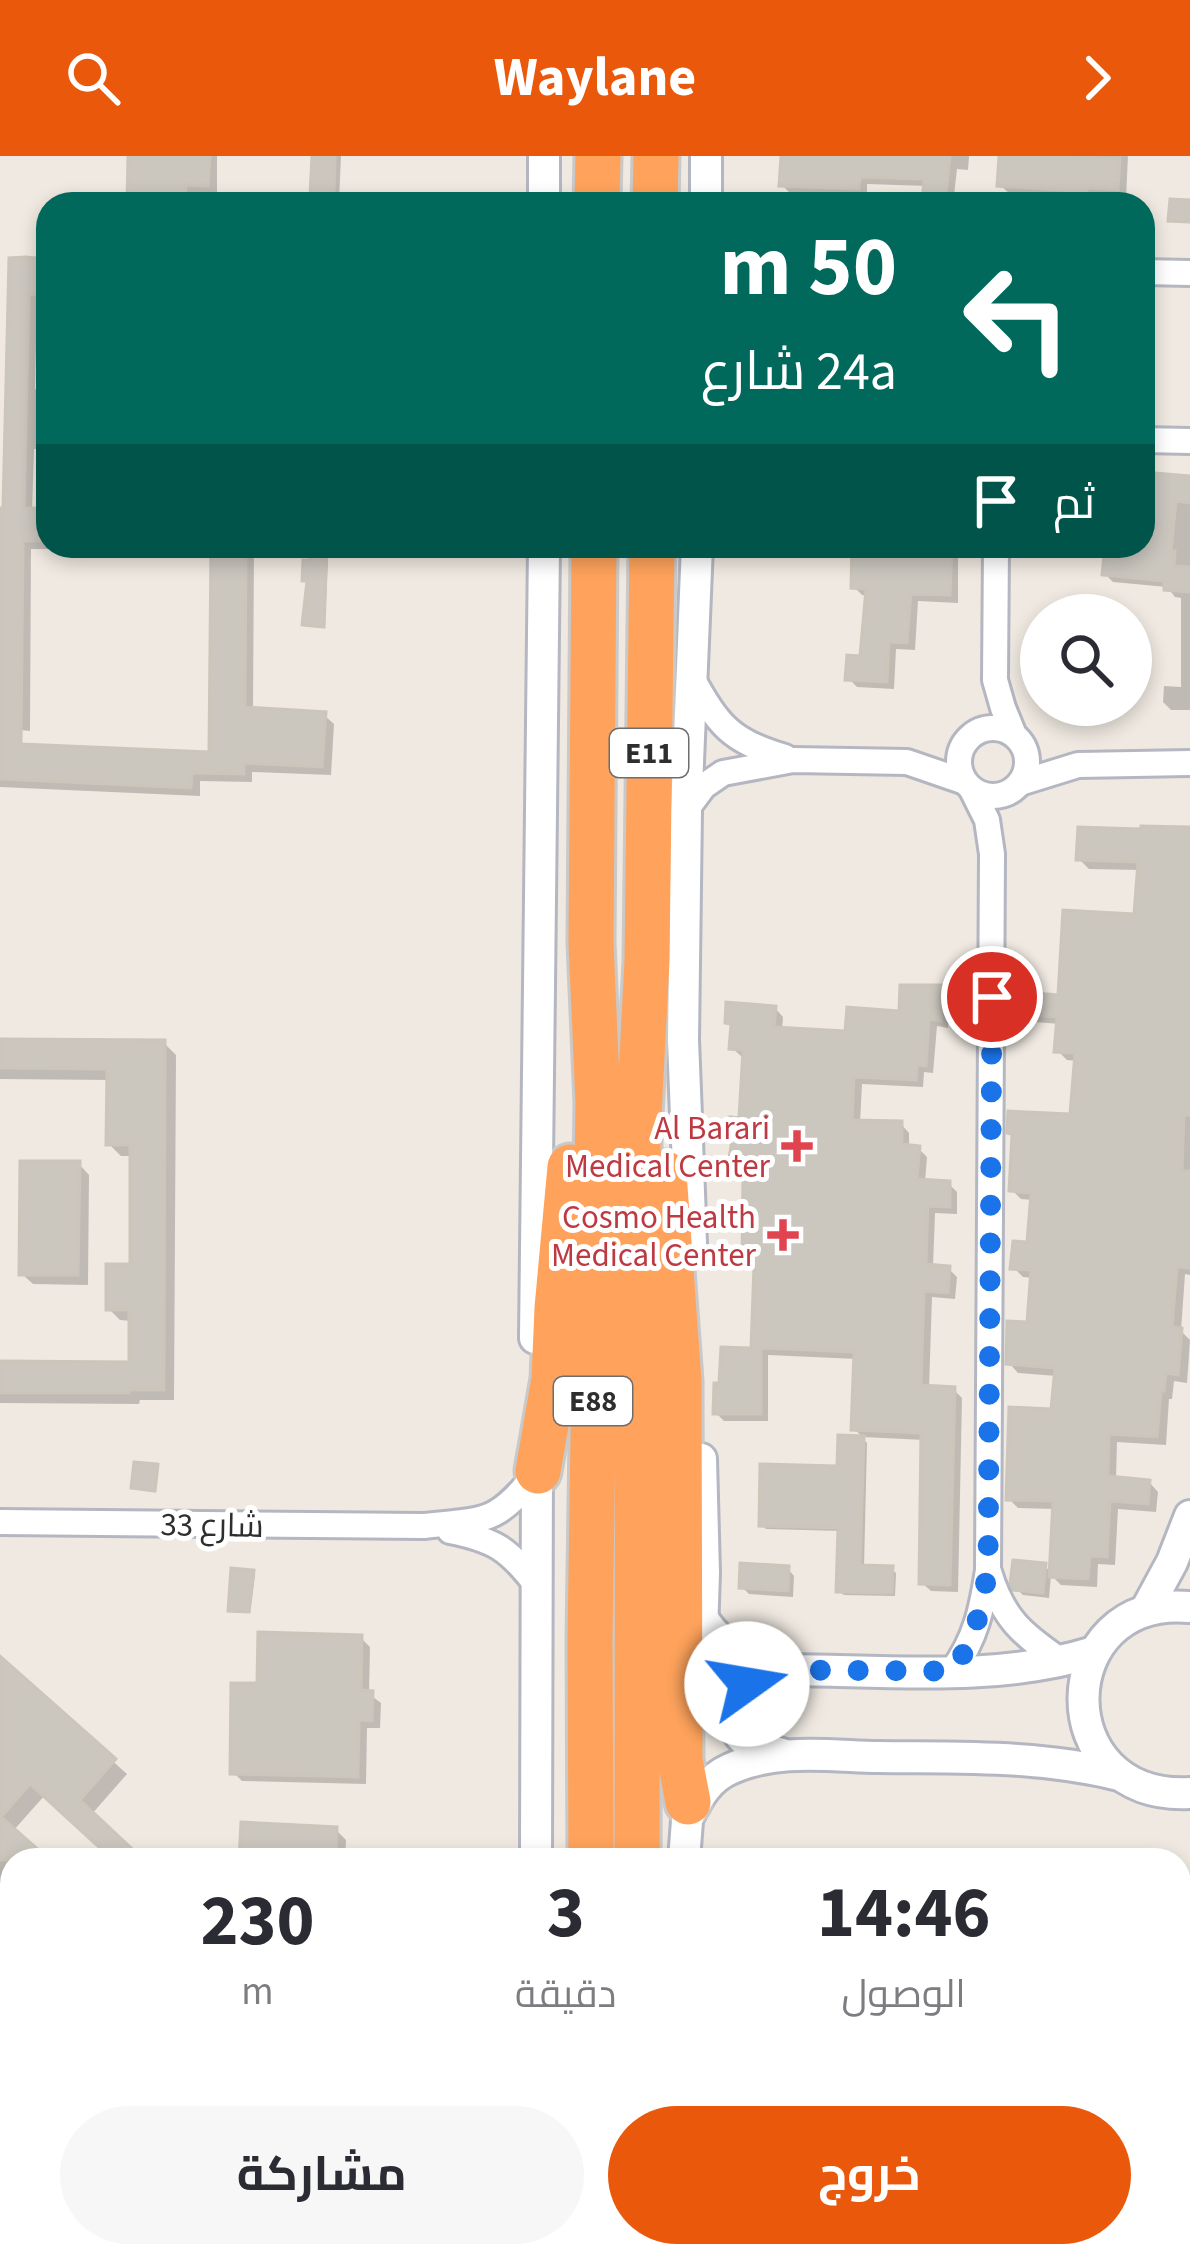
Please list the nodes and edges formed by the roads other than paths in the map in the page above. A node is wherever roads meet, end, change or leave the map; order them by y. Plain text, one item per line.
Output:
1 (544, 156) edge
2 (598, 156) edge
3 (656, 156) edge
4 (706, 156) edge
5 (544, 192) edge
6 (597, 192) edge
7 (655, 192) edge
8 (706, 192) edge
9 (1155, 272) edge
10 (1190, 272) edge
11 (1155, 440) edge
12 (1190, 441) edge
13 (544, 558) edge
14 (594, 558) edge
15 (652, 558) edge
16 (696, 558) edge
17 (996, 558) edge
18 (691, 676) junction
19 (995, 680) junction
20 (970, 738) junction
21 (1018, 739) junction
22 (794, 760) junction
23 (907, 762) junction
24 (1098, 762) junction
25 (1190, 763) edge
26 (969, 786) junction
27 (1016, 787) junction
28 (686, 810) junction
29 (992, 854) junction
30 (591, 943) junction
31 (647, 961) junction
32 (538, 1471) junction
33 (1190, 1516) edge
34 (0, 1522) edge
35 (424, 1526) junction
36 (988, 1570) junction
37 (537, 1586) junction
38 (1190, 1607) edge
39 (1147, 1610) junction
40 (702, 1618) junction
41 (1094, 1652) junction
42 (1060, 1661) junction
43 (790, 1670) junction
44 (952, 1671) junction
45 (785, 1756) junction
46 (1119, 1774) junction
47 (1190, 1792) edge
48 (687, 1812) junction
49 (536, 1848) edge
50 (591, 1848) edge
51 (637, 1848) edge
52 (685, 1848) edge

1 - 5 street
2 - 6 highway
3 - 7 highway
4 - 8 street
9 - 10 street
11 - 12 street
13 - 32 street
14 - 30 highway, E11
15 - 31 highway, E11
16 - 18 street
17 - 19 street
18 - 22 street
18 - 28 street
19 - 20 street
19 - 21 street
20 - 21 street
20 - 23 street
20 - 26 street
21 - 24 street
21 - 27 street
22 - 23 street
22 - 28 street
23 - 26 street
24 - 25 street
24 - 27 street
26 - 27 street
26 - 29 street
27 - 29 street
28 - 40 street
29 - 36 street
30 - 32 highway
30 - 50 highway, E88
31 - 48 highway
31 - 51 highway, E88
32 - 35 street, شارع 33
32 - 37 street
33 - 39 street
34 - 35 street, شارع 33
35 - 37 street, شارع 33
36 - 42 street
36 - 44 street
37 - 49 street
38 - 39 street
39 - 41 street
40 - 43 street
40 - 48 street
41 - 42 street
41 - 46 street
42 - 44 street
43 - 44 street
43 - 45 street
45 - 46 street
45 - 48 street
46 - 47 street
48 - 52 street

